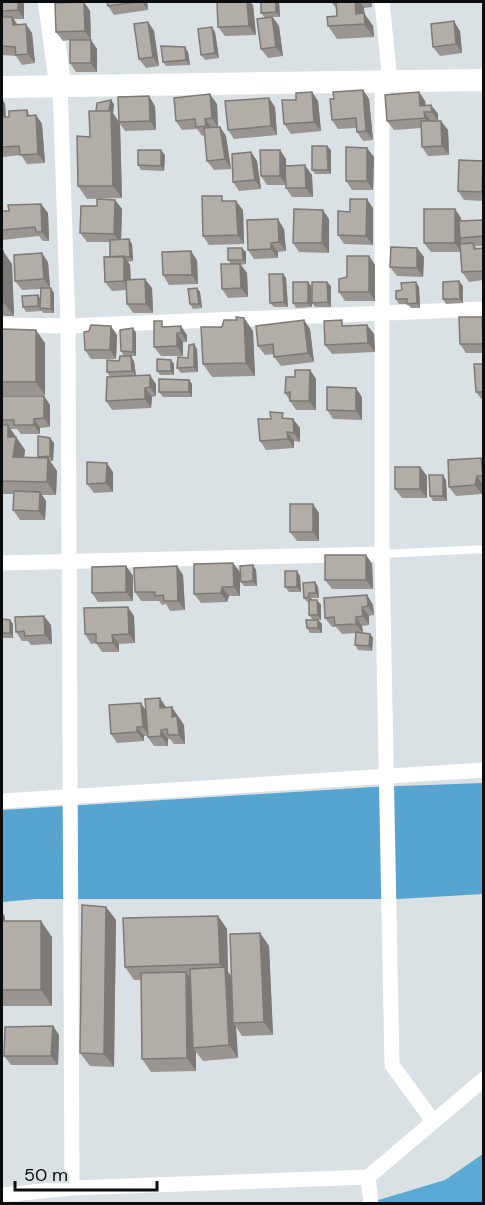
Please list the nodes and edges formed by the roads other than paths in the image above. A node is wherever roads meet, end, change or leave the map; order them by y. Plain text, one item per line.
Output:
1 (49, 2) edge
2 (382, 2) edge
3 (483, 80) edge
4 (386, 81) junction
5 (60, 84) junction
6 (2, 87) edge
7 (483, 309) edge
8 (384, 313) junction
9 (2, 325) edge
10 (68, 326) junction
11 (483, 549) edge
12 (382, 554) junction
13 (2, 563) edge
14 (70, 563) junction
15 (483, 770) edge
16 (384, 775) junction
17 (71, 797) junction
18 (2, 801) edge
19 (483, 1079) edge
20 (433, 1121) junction
21 (368, 1177) junction
22 (72, 1188) junction
23 (2, 1195) edge
24 (371, 1203) edge

1 - 5 street
2 - 4 street
3 - 4 street
4 - 5 street
4 - 8 street
5 - 6 street
5 - 10 street
7 - 8 street
8 - 10 street
8 - 12 street
9 - 10 street
10 - 14 street
11 - 12 lane
12 - 14 street
12 - 16 street
13 - 14 street
14 - 17 street
15 - 16 street
16 - 17 street
16 - 20 street
17 - 18 street
17 - 22 street
19 - 20 street
20 - 21 street
21 - 22 street
21 - 24 street
22 - 23 street

